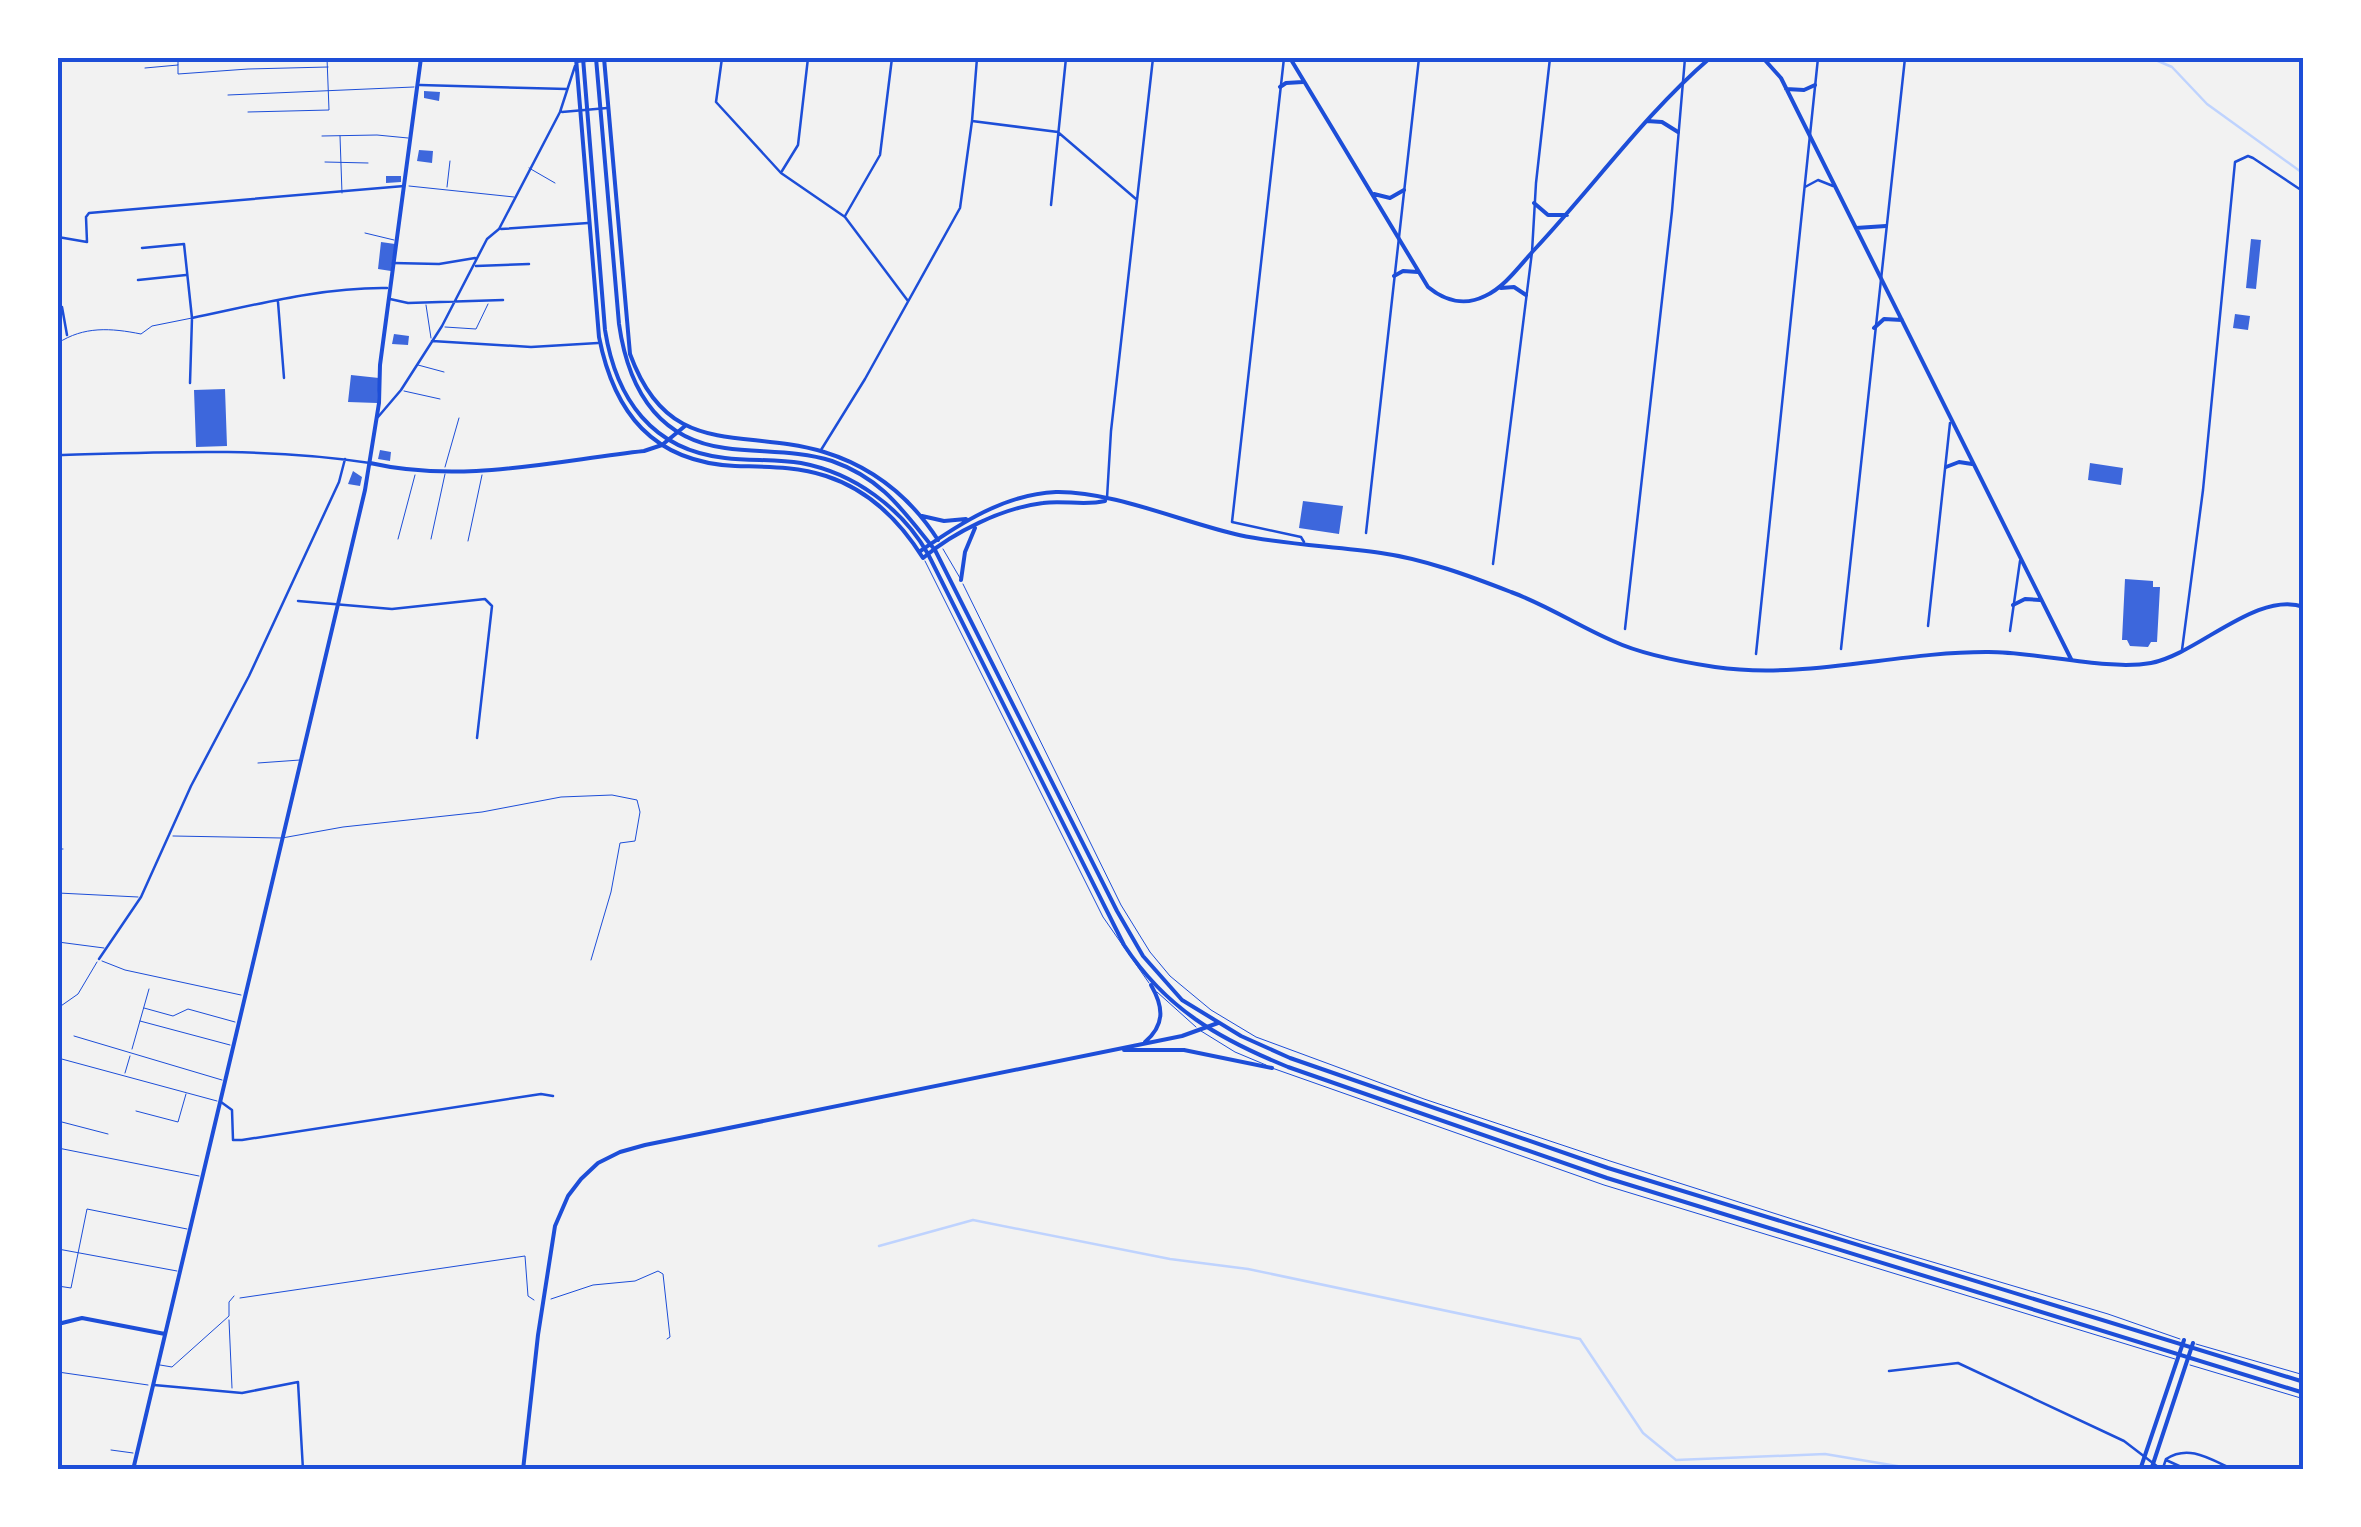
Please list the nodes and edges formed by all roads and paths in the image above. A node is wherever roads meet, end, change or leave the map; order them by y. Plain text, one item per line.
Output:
1 (178, 58) edge
2 (327, 58) edge
3 (421, 58) edge
4 (596, 58) edge
5 (605, 58) edge
6 (722, 58) edge
7 (808, 58) edge
8 (817, 58) edge
9 (844, 58) edge
10 (892, 58) edge
11 (978, 58) edge
12 (1066, 58) edge
13 (1153, 58) edge
14 (1287, 58) edge
15 (1419, 58) edge
16 (1550, 58) edge
17 (1686, 58) edge
18 (1710, 58) edge
19 (1763, 58) edge
20 (1818, 58) edge
21 (1905, 58) edge
22 (580, 59) edge
23 (178, 65) junction
24 (146, 68) dead end
25 (328, 68) junction
26 (1304, 82) junction
27 (1683, 85) junction
28 (417, 86) junction
29 (1815, 86) junction
30 (1280, 88) junction
31 (1785, 88) junction
32 (568, 89) junction
33 (328, 93) junction
34 (228, 95) dead end
35 (604, 108) junction
36 (588, 109) junction
37 (580, 110) junction
38 (248, 112) dead end
39 (560, 112) junction
40 (972, 121) junction
41 (1647, 122) junction
42 (1058, 132) junction
43 (1678, 132) junction
44 (340, 135) junction
45 (322, 136) dead end
46 (411, 138) junction
47 (1811, 140) junction
48 (450, 161) dead end
49 (325, 162) dead end
50 (341, 162) junction
51 (368, 162) dead end
52 (529, 168) junction
53 (781, 172) junction
54 (555, 182) dead end
55 (406, 186) junction
56 (1833, 186) junction
57 (1804, 188) junction
58 (446, 189) junction
59 (1404, 190) junction
60 (1371, 191) junction
61 (2304, 192) edge
62 (342, 193) junction
63 (514, 197) junction
64 (1137, 200) junction
65 (1534, 203) junction
66 (1051, 204) dead end
67 (1567, 215) junction
68 (845, 217) junction
69 (590, 222) junction
70 (1886, 226) junction
71 (1856, 228) junction
72 (500, 229) junction
73 (365, 233) dead end
74 (58, 237) edge
75 (1397, 237) junction
76 (397, 240) junction
77 (142, 248) dead end
78 (1532, 252) junction
79 (476, 258) junction
80 (393, 262) junction
81 (529, 264) dead end
82 (474, 266) junction
83 (1420, 273) junction
84 (186, 275) junction
85 (1394, 276) junction
86 (138, 280) dead end
87 (1880, 281) junction
88 (390, 288) junction
89 (1496, 289) junction
90 (1526, 295) junction
91 (389, 299) junction
92 (278, 300) junction
93 (458, 300) junction
94 (490, 300) junction
95 (503, 300) dead end
96 (425, 301) junction
97 (908, 301) junction
98 (62, 308) dead end
99 (192, 318) junction
100 (1902, 320) junction
101 (442, 326) junction
102 (1874, 328) junction
103 (67, 335) junction
104 (431, 342) junction
105 (600, 342) junction
106 (58, 343) edge
107 (416, 365) junction
108 (444, 372) dead end
109 (284, 378) dead end
110 (190, 383) dead end
111 (401, 390) junction
112 (440, 399) dead end
113 (377, 418) junction
114 (458, 418) dead end
115 (1951, 422) junction
116 (685, 426) junction
117 (678, 434) junction
118 (648, 436) junction
119 (668, 440) junction
120 (662, 445) junction
121 (644, 451) junction
122 (820, 451) junction
123 (58, 456) edge
124 (345, 460) junction
125 (370, 464) junction
126 (1972, 464) junction
127 (1946, 467) junction
128 (415, 471) junction
129 (482, 472) junction
130 (445, 473) junction
131 (1107, 500) junction
132 (922, 516) junction
133 (971, 519) junction
134 (976, 526) junction
135 (1366, 533) dead end
136 (398, 539) dead end
137 (431, 539) dead end
138 (938, 539) junction
139 (468, 541) dead end
140 (1305, 544) junction
141 (938, 548) junction
142 (925, 551) junction
143 (2020, 560) junction
144 (1493, 564) dead end
145 (962, 580) junction
146 (2304, 598) edge
147 (2040, 600) junction
148 (298, 601) dead end
149 (337, 604) junction
150 (2013, 605) junction
151 (2303, 607) edge
152 (1928, 626) dead end
153 (1624, 629) dead end
154 (2010, 631) dead end
155 (1842, 650) dead end
156 (2182, 650) junction
157 (1756, 654) dead end
158 (2071, 660) junction
159 (477, 738) dead end
160 (301, 760) junction
161 (258, 763) dead end
162 (168, 836) junction
163 (282, 838) junction
164 (58, 849) edge
165 (63, 849) dead end
166 (58, 893) edge
167 (141, 897) junction
168 (58, 942) edge
169 (108, 948) junction
170 (99, 959) junction
171 (591, 960) dead end
172 (1151, 984) junction
173 (149, 989) dead end
174 (245, 996) junction
175 (58, 1008) edge
176 (144, 1008) junction
177 (1227, 1020) junction
178 (140, 1021) junction
179 (238, 1023) junction
180 (1218, 1023) junction
181 (1203, 1029) junction
182 (74, 1036) dead end
183 (1142, 1045) junction
184 (233, 1046) junction
185 (1109, 1051) junction
186 (130, 1053) junction
187 (58, 1058) edge
188 (1272, 1068) junction
189 (124, 1076) junction
190 (225, 1081) junction
191 (186, 1093) junction
192 (553, 1096) dead end
193 (220, 1102) junction
194 (136, 1112) dead end
195 (58, 1120) edge
196 (108, 1134) dead end
197 (58, 1148) edge
198 (202, 1177) junction
199 (190, 1229) junction
200 (58, 1249) edge
201 (78, 1254) junction
202 (180, 1272) junction
203 (58, 1286) edge
204 (234, 1296) joint
205 (543, 1300) junction
206 (229, 1316) junction
207 (58, 1324) edge
208 (165, 1334) junction
209 (666, 1339) dead end
210 (2183, 1343) junction
211 (2193, 1346) junction
212 (2177, 1357) junction
213 (2186, 1360) junction
214 (157, 1365) junction
215 (1890, 1371) dead end
216 (58, 1372) edge
217 (2304, 1375) edge
218 (2304, 1382) edge
219 (153, 1385) junction
220 (232, 1392) junction
221 (2304, 1396) edge
222 (111, 1450) dead end
223 (136, 1453) junction
224 (2166, 1459) junction
225 (133, 1470) edge
226 (303, 1470) edge
227 (523, 1470) edge
228 (2140, 1470) edge
229 (2151, 1470) edge
230 (2163, 1470) edge
231 (2188, 1470) edge
232 (2234, 1470) edge

1 - 23 lane
2 - 25 lane
3 - 28 main road
4 - 5 main road
4 - 22 main road
4 - 35 main road
5 - 35 main road
6 - 53 street
7 - 53 street
8 - 9 street
10 - 68 street
11 - 40 street
12 - 42 street
13 - 64 street
14 - 26 main road
14 - 30 street
15 - 59 street
16 - 65 street
17 - 27 street
18 - 27 main road
19 - 31 main road
20 - 29 street
21 - 70 street
22 - 32 street
22 - 36 main road
22 - 37 main road
23 - 24 lane
23 - 25 lane
25 - 33 lane
26 - 30 main road
26 - 60 main road
27 - 41 main road
27 - 43 street
28 - 32 street
28 - 33 lane
28 - 46 main road
29 - 31 main road
29 - 47 street
30 - 140 street
31 - 47 main road
32 - 39 street
33 - 34 lane
33 - 38 lane
35 - 36 street
35 - 116 main road
35 - 117 main road
36 - 37 street
36 - 119 main road
37 - 39 street
37 - 69 main road
39 - 52 street
40 - 42 street
40 - 97 street
41 - 43 main road
41 - 67 main road
42 - 64 street
42 - 66 street
43 - 153 street
44 - 45 lane
44 - 46 lane
44 - 50 lane
46 - 55 main road
47 - 56 main road
47 - 57 street
48 - 58 lane
49 - 50 lane
50 - 51 lane
50 - 62 lane
52 - 54 lane
52 - 63 street
53 - 68 street
55 - 58 lane
55 - 62 street
55 - 76 main road
56 - 57 street
56 - 71 main road
57 - 157 street
58 - 63 lane
59 - 60 main road
59 - 75 street
60 - 75 main road
61 - 156 street
62 - 74 street
63 - 72 street
64 - 131 street
65 - 67 main road
65 - 78 street
67 - 78 main road
68 - 97 street
69 - 72 street
69 - 105 main road
70 - 71 main road
70 - 87 street
71 - 87 main road
72 - 79 street
73 - 76 lane
75 - 83 main road
75 - 85 street
76 - 80 main road
77 - 84 street
78 - 89 main road
78 - 90 street
79 - 80 street
79 - 82 street
80 - 88 main road
81 - 82 street
82 - 93 street
83 - 85 main road
83 - 89 main road
84 - 86 street
84 - 99 street
85 - 135 street
87 - 100 main road
87 - 102 street
88 - 91 main road
88 - 92 street
89 - 90 main road
90 - 144 street
91 - 96 street
91 - 113 main road
92 - 99 street
92 - 109 street
93 - 94 street
93 - 96 street
93 - 101 street
94 - 95 street
94 - 101 lane
96 - 104 lane
97 - 122 street
98 - 103 street
99 - 103 lane
99 - 110 street
100 - 102 main road
100 - 115 main road
101 - 104 street
102 - 155 street
103 - 106 lane
104 - 105 street
104 - 107 street
105 - 118 main road
107 - 108 lane
107 - 111 street
111 - 112 lane
111 - 113 street
113 - 125 main road
114 - 130 lane
115 - 126 main road
115 - 127 street
116 - 117 main road
116 - 122 main road
117 - 119 main road
117 - 142 main road
118 - 120 main road
118 - 121 main road
119 - 120 main road
119 - 142 main road
120 - 121 main road
120 - 142 main road
121 - 129 main road
122 - 132 main road
123 - 124 street
124 - 125 street
124 - 162 street
125 - 128 main road
125 - 149 main road
126 - 127 main road
126 - 143 main road
127 - 152 street
128 - 130 main road
128 - 136 lane
129 - 130 main road
129 - 139 lane
130 - 137 lane
131 - 133 main road
131 - 134 main road
131 - 140 main road
132 - 133 main road
132 - 138 main road
133 - 138 main road
134 - 141 main road
134 - 145 main road
138 - 141 main road
138 - 142 main road
140 - 158 main road
141 - 142 main road
141 - 145 lane
141 - 180 main road
142 - 172 lane
142 - 181 main road
143 - 147 main road
143 - 150 street
145 - 177 lane
146 - 151 street
147 - 150 main road
147 - 158 main road
148 - 149 street
149 - 159 street
149 - 160 main road
150 - 154 street
151 - 156 main road
156 - 158 main road
160 - 161 lane
160 - 163 main road
162 - 163 lane
162 - 167 street
163 - 171 lane
163 - 174 main road
164 - 165 lane
166 - 167 lane
167 - 169 street
168 - 169 lane
169 - 170 street
170 - 174 lane
170 - 175 lane
172 - 181 lane
172 - 183 main road
173 - 176 lane
174 - 179 main road
176 - 178 lane
176 - 179 lane
177 - 180 lane
177 - 210 lane
178 - 184 lane
178 - 186 lane
179 - 184 main road
180 - 181 main road
180 - 210 main road
181 - 183 main road
181 - 188 lane
181 - 212 main road
182 - 186 lane
183 - 185 main road
184 - 190 main road
185 - 188 main road
185 - 205 main road
186 - 189 lane
186 - 190 lane
187 - 189 lane
188 - 212 lane
189 - 191 lane
190 - 193 main road
191 - 193 lane
191 - 194 lane
192 - 193 street
193 - 198 main road
195 - 196 lane
197 - 198 lane
198 - 199 main road
199 - 201 lane
199 - 202 main road
200 - 201 lane
201 - 202 lane
201 - 203 lane
202 - 208 main road
204 - 205 path
204 - 206 lane
205 - 209 path
205 - 227 main road
206 - 214 lane
206 - 220 lane
207 - 208 main road
208 - 214 main road
210 - 211 main road
210 - 212 main road
211 - 213 main road
211 - 217 lane
211 - 218 main road
212 - 213 main road
212 - 228 main road
213 - 221 main road
213 - 229 main road
214 - 219 main road
215 - 230 street
216 - 219 lane
219 - 220 street
219 - 223 main road
220 - 226 street
222 - 223 lane
223 - 225 main road
224 - 230 street
224 - 231 street
224 - 232 street

